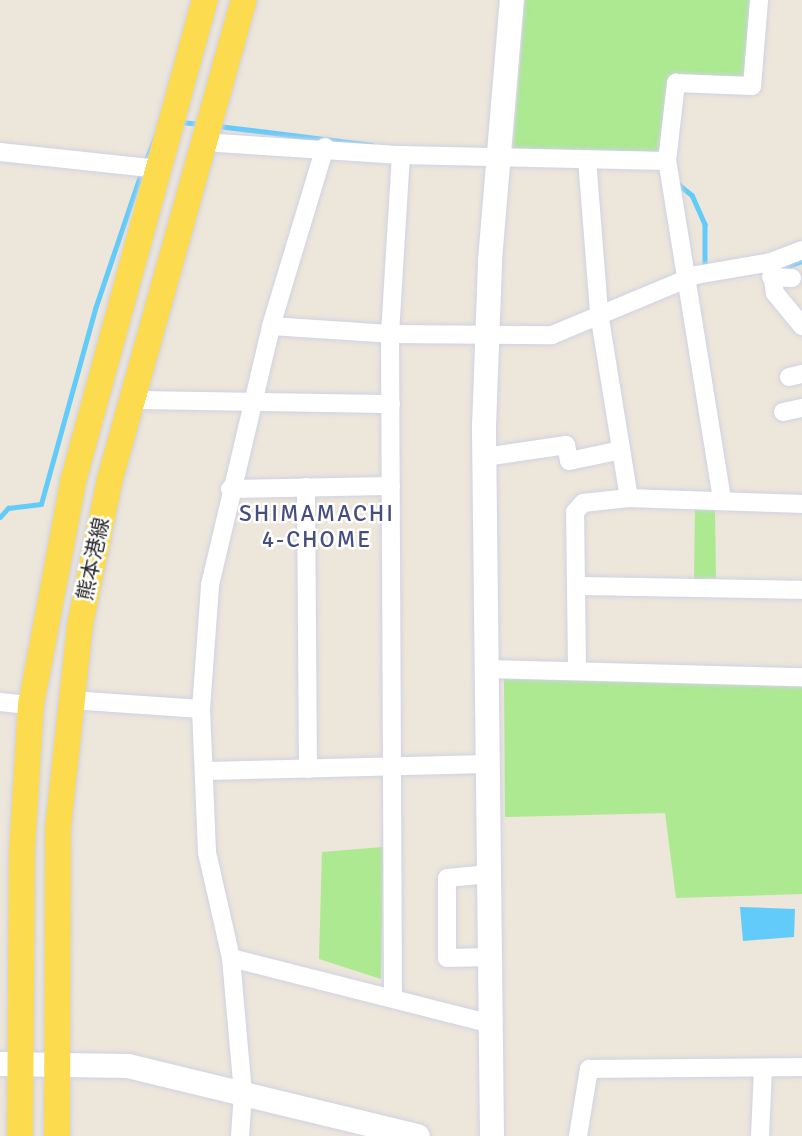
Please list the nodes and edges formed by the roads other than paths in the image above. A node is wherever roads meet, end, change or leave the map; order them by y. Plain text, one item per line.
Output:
1 (205, 0) edge
2 (244, 0) edge
3 (512, 0) edge
4 (759, 0) edge
5 (203, 142) junction
6 (325, 147) junction
7 (0, 152) edge
8 (401, 155) junction
9 (498, 157) junction
10 (587, 159) junction
11 (667, 161) junction
12 (159, 169) junction
13 (802, 250) edge
14 (771, 269) junction
15 (792, 278) dead end
16 (683, 279) junction
17 (599, 313) junction
18 (271, 326) junction
19 (802, 326) edge
20 (390, 334) junction
21 (488, 336) junction
22 (133, 400) junction
23 (252, 404) junction
24 (391, 404) junction
25 (802, 408) edge
26 (783, 412) dead end
27 (621, 450) junction
28 (485, 457) junction
29 (391, 486) junction
30 (306, 487) junction
31 (230, 489) junction
32 (629, 498) junction
33 (722, 499) junction
34 (802, 504) edge
35 (576, 586) junction
36 (802, 590) edge
37 (487, 669) junction
38 (577, 669) junction
39 (802, 677) edge
40 (71, 701) junction
41 (0, 702) edge
42 (32, 705) junction
43 (201, 709) junction
44 (488, 764) junction
45 (395, 767) junction
46 (308, 769) junction
47 (205, 771) junction
48 (489, 874) junction
49 (491, 957) junction
50 (231, 958) junction
51 (393, 996) junction
52 (492, 1024) junction
53 (59, 1063) junction
54 (10, 1064) edge
55 (802, 1067) edge
56 (763, 1070) junction
57 (243, 1093) junction
58 (20, 1136) edge
59 (57, 1136) edge
60 (240, 1136) edge
61 (418, 1136) edge
62 (492, 1136) edge
63 (578, 1136) edge
64 (760, 1136) edge

1 - 12 main road, 熊本港線
2 - 5 main road, 熊本港線
3 - 9 street
4 - 11 street
5 - 6 street
5 - 22 main road, 熊本港線
6 - 8 street
6 - 18 street
7 - 12 street
8 - 9 street
8 - 20 street
9 - 10 street
9 - 21 street
10 - 11 street
10 - 17 street
11 - 16 street
12 - 42 main road, 熊本港線
13 - 14 street
14 - 15 street
14 - 16 street
14 - 19 street
16 - 17 street
16 - 33 street
17 - 21 street
17 - 27 street
18 - 20 street
18 - 23 street
20 - 21 street
20 - 24 street
21 - 28 street
22 - 23 street
22 - 40 main road, 熊本港線
23 - 24 street
23 - 31 street
24 - 29 street
25 - 26 street
27 - 28 street
27 - 32 street
28 - 37 street
29 - 30 street
29 - 45 street
30 - 31 street
30 - 46 street
31 - 43 street
32 - 33 street
32 - 35 street
33 - 34 street
35 - 36 street
35 - 38 street
37 - 38 street
37 - 44 street
38 - 39 street
40 - 43 street
40 - 53 main road, 熊本港線
41 - 42 street
42 - 54 main road, 熊本港線
43 - 47 street
44 - 45 street
44 - 48 street
45 - 46 street
45 - 51 street
46 - 47 street
47 - 50 street
48 - 49 street
48 - 49 street
49 - 52 street
50 - 51 street
50 - 57 street
51 - 52 street
52 - 62 street
53 - 54 street
53 - 57 street
53 - 59 main road, 熊本港線
54 - 58 main road, 熊本港線
55 - 56 street
56 - 63 street
56 - 64 street
57 - 60 street
57 - 61 street

